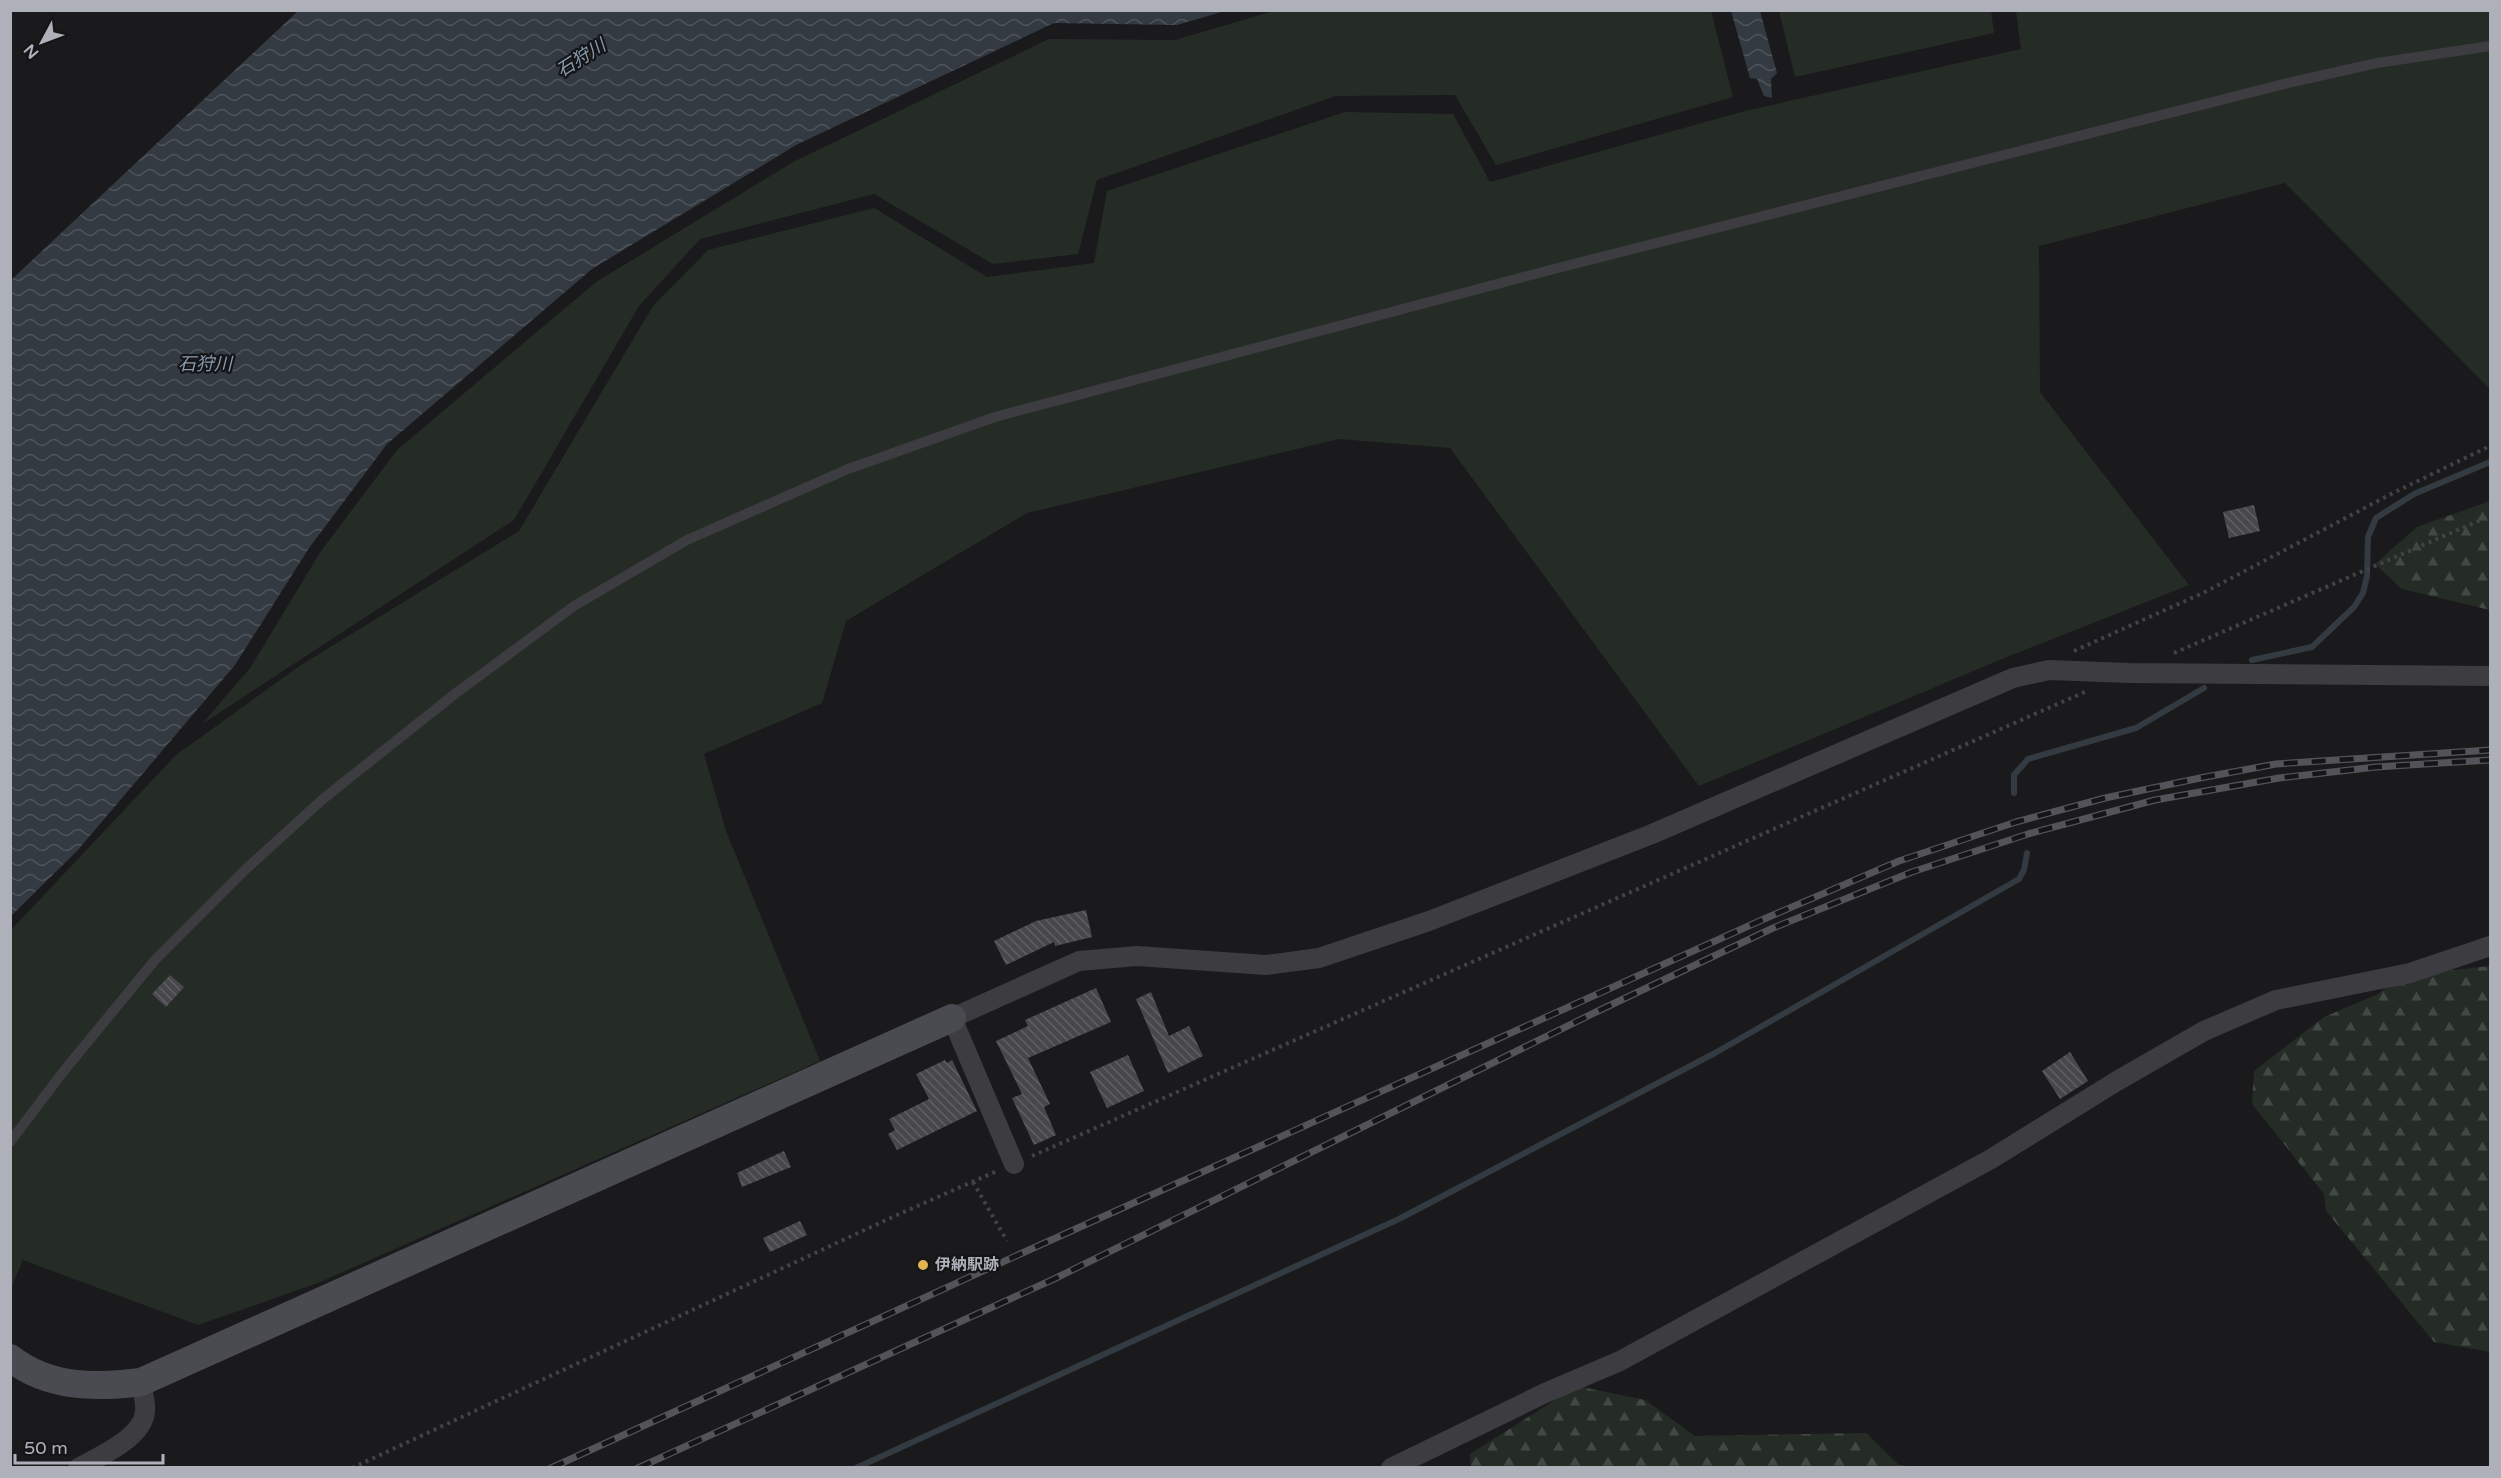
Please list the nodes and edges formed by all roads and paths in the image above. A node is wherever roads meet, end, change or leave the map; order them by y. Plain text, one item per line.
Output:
1 (2490, 46) edge
2 (2490, 446) edge
3 (2490, 516) edge
4 (2172, 654) dead end
5 (2049, 670) junction
6 (2490, 676) edge
7 (2096, 688) dead end
8 (2490, 946) edge
9 (952, 1018) junction
10 (10, 1142) edge
11 (1014, 1164) junction
12 (973, 1182) junction
13 (1007, 1241) dead end
14 (10, 1358) edge
15 (141, 1382) junction
16 (78, 1467) edge
17 (352, 1467) edge
18 (1391, 1467) edge

1 - 10 lane
2 - 5 path
3 - 4 path
5 - 6 street
5 - 9 street
7 - 11 path
8 - 18 street
9 - 11 street
9 - 15 street
11 - 12 path
12 - 13 path
12 - 17 path
14 - 15 street
15 - 16 street

